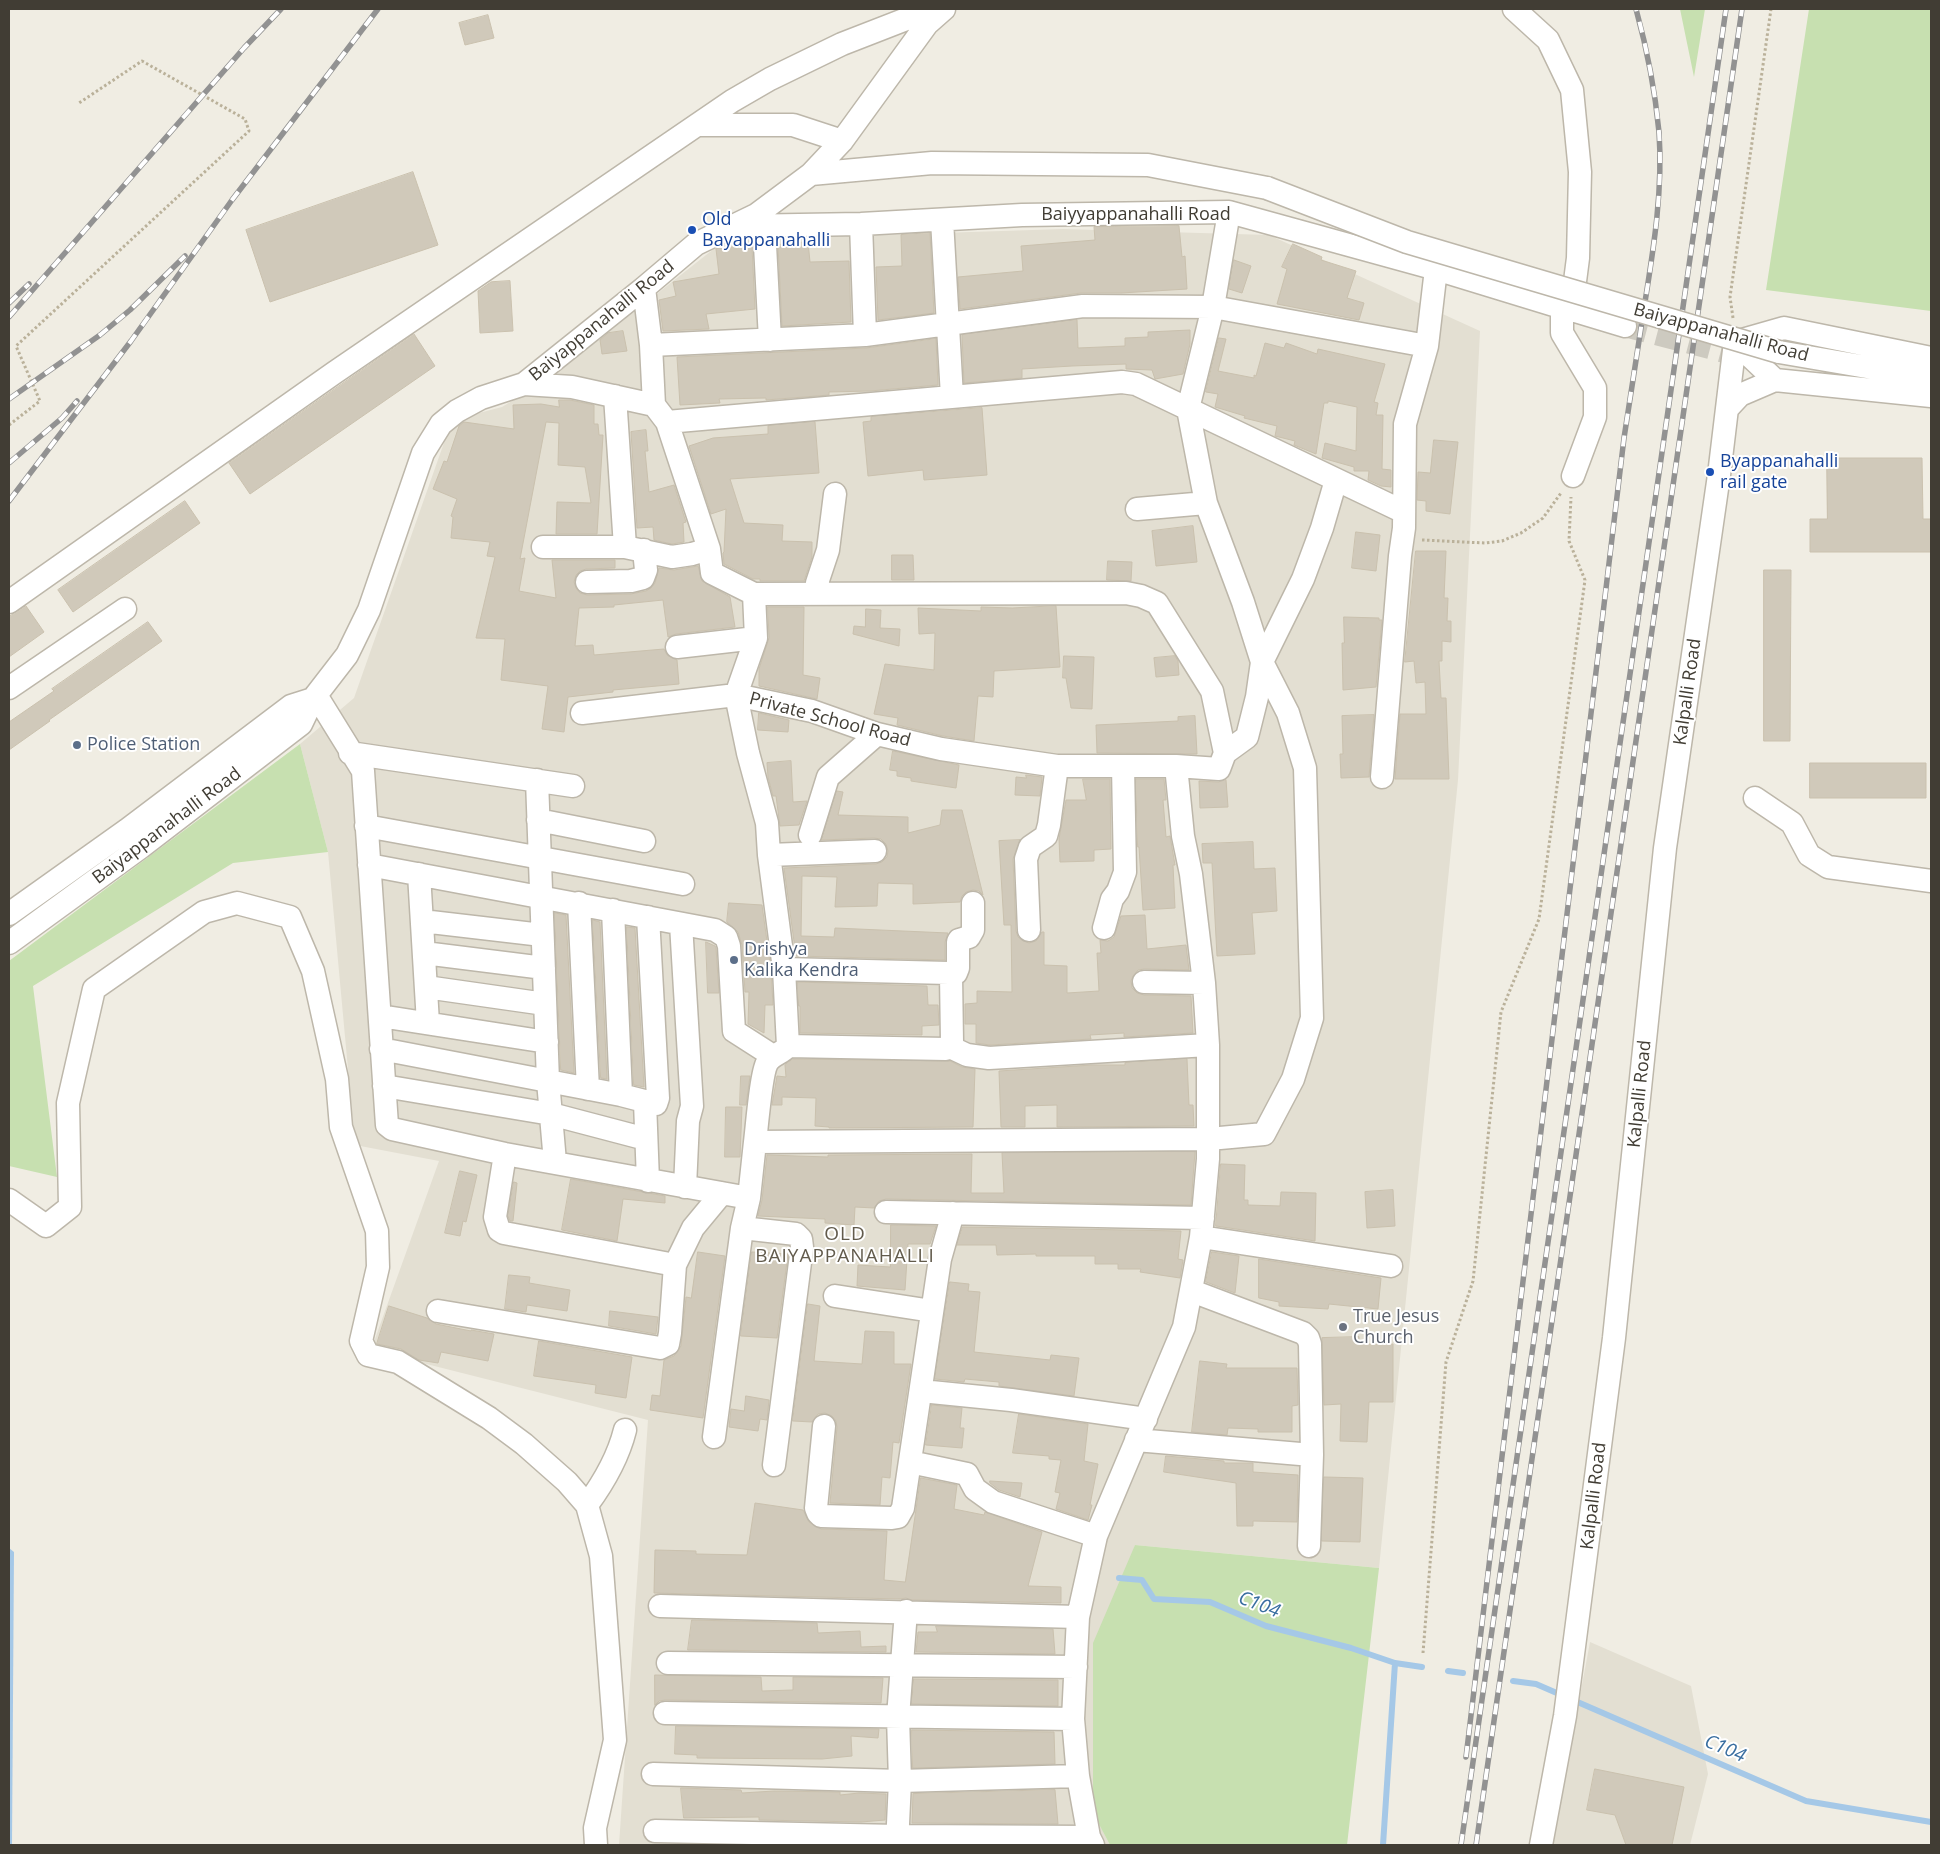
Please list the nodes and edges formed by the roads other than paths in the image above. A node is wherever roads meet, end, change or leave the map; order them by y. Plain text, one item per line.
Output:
1 (932, 9) edge
2 (944, 9) edge
3 (1514, 9) edge
4 (697, 125) junction
5 (842, 141) junction
6 (811, 174) junction
7 (1229, 212) junction
8 (942, 220) junction
9 (861, 224) junction
10 (732, 226) junction
11 (764, 226) junction
12 (1436, 269) junction
13 (644, 288) junction
14 (1213, 307) junction
15 (1564, 309) junction
16 (948, 325) junction
17 (1625, 326) tunnel mouth
18 (865, 335) junction
19 (770, 340) junction
20 (651, 345) junction
21 (1427, 346) junction
22 (1742, 352) junction
23 (1931, 358) edge
24 (1931, 378) edge
25 (1775, 380) junction
26 (524, 384) junction
27 (615, 396) junction
28 (1931, 396) edge
29 (952, 397) junction
30 (1188, 409) junction
31 (1727, 410) junction
32 (661, 413) junction
33 (1573, 476) road end
34 (1336, 480) junction
35 (836, 494) dead end
36 (1206, 502) junction
37 (1137, 509) dead end
38 (1404, 512) junction
39 (543, 547) dead end
40 (635, 549) junction
41 (709, 549) junction
42 (587, 582) dead end
43 (816, 593) junction
44 (754, 594) junction
45 (9, 602) edge
46 (125, 609) dead end
47 (756, 638) junction
48 (677, 646) dead end
49 (1262, 662) junction
50 (9, 688) edge
51 (736, 695) junction
52 (315, 697) junction
53 (582, 713) dead end
54 (876, 734) junction
55 (350, 753) junction
56 (1225, 753) junction
57 (1058, 766) junction
58 (1123, 766) junction
59 (1176, 766) junction
60 (1382, 776) dead end
61 (537, 780) junction
62 (573, 786) dead end
63 (1755, 798) dead end
64 (538, 820) junction
65 (366, 826) junction
66 (810, 835) dead end
67 (644, 841) dead end
68 (875, 851) dead end
69 (769, 855) junction
70 (539, 858) junction
71 (369, 864) junction
72 (419, 874) junction
73 (1931, 882) edge
74 (683, 884) dead end
75 (540, 897) junction
76 (579, 904) junction
77 (973, 904) dead end
78 (613, 910) junction
79 (9, 914) edge
80 (648, 917) junction
81 (422, 920) junction
82 (681, 924) junction
83 (1104, 928) dead end
84 (1029, 930) dead end
85 (542, 935) junction
86 (9, 943) edge
87 (424, 953) junction
88 (544, 968) junction
89 (784, 969) junction
90 (951, 975) junction
91 (1144, 982) dead end
92 (1204, 983) junction
93 (426, 987) junction
94 (546, 1004) junction
95 (380, 1016) junction
96 (428, 1023) junction
97 (547, 1042) junction
98 (1208, 1045) junction
99 (950, 1047) junction
100 (381, 1049) junction
101 (780, 1051) junction
102 (548, 1080) junction
103 (384, 1086) junction
104 (588, 1089) junction
105 (621, 1095) junction
106 (645, 1102) junction
107 (551, 1114) junction
108 (646, 1139) junction
109 (1209, 1139) junction
110 (755, 1142) junction
111 (505, 1154) junction
112 (555, 1162) junction
113 (648, 1180) junction
114 (685, 1187) junction
115 (722, 1193) junction
116 (749, 1198) junction
117 (9, 1200) edge
118 (886, 1212) dead end
119 (953, 1213) junction
120 (1202, 1227) junction
121 (742, 1228) junction
122 (675, 1265) junction
123 (1391, 1266) dead end
124 (1192, 1291) junction
125 (835, 1296) dead end
126 (438, 1311) dead end
127 (932, 1311) junction
128 (921, 1391) junction
129 (1146, 1419) junction
130 (824, 1426) dead end
131 (625, 1430) dead end
132 (714, 1437) dead end
133 (1136, 1440) junction
134 (1312, 1455) junction
135 (910, 1462) junction
136 (774, 1465) dead end
137 (588, 1505) junction
138 (1096, 1536) junction
139 (1308, 1546) dead end
140 (660, 1606) dead end
141 (906, 1611) junction
142 (1078, 1617) junction
143 (668, 1663) dead end
144 (901, 1665) junction
145 (1076, 1666) junction
146 (665, 1713) dead end
147 (898, 1717) junction
148 (1073, 1719) junction
149 (653, 1774) dead end
150 (1078, 1776) junction
151 (900, 1781) junction
152 (655, 1831) dead end
153 (898, 1841) edge
154 (1091, 1841) edge
155 (596, 1845) edge
156 (1541, 1845) edge

1 - 4 street
2 - 5 street, Baiyappanahalli Road
3 - 15 street
4 - 5 street
4 - 45 street
5 - 6 street, Baiyappanahalli Road
6 - 10 street, Baiyappanahalli Road
6 - 24 street, Baiyappanahalli Road, bridge
7 - 8 street, Baiyyappanahalli Road
7 - 12 street, Baiyyappanahalli Road
7 - 14 street
8 - 9 street, Baiyyappanahalli Road
8 - 16 street
9 - 11 street, Baiyyappanahalli Road
9 - 18 street
10 - 11 street, Baiyyappanahalli Road
10 - 13 street, Baiyappanahalli Road
11 - 19 street
12 - 15 street, Baiyyappanahalli Road
12 - 21 street
13 - 20 street
13 - 26 street, Baiyappanahalli Road
14 - 16 street
14 - 21 street
14 - 30 street
15 - 17 street, Baiyyappanahalli Road
15 - 33 street
16 - 18 street
16 - 29 street
18 - 19 street
19 - 20 street
20 - 32 street
21 - 38 street
22 - 23 street
22 - 25 street, Baiyappanahalli Road
22 - 31 street, Kalpalli Road
25 - 28 street, Baiyappanahalli Road
25 - 31 street
26 - 27 street
26 - 52 street, Baiyappanahalli Road
27 - 32 street
27 - 40 street
29 - 30 street
29 - 32 street
30 - 34 street
30 - 36 street
31 - 156 street, Kalpalli Road
32 - 41 street
34 - 38 street
34 - 49 street
35 - 43 street
36 - 37 street
36 - 49 street
38 - 60 street
39 - 40 street
40 - 41 street
40 - 42 street
41 - 44 street
43 - 44 street
43 - 56 street
44 - 47 street, Private School Road
46 - 50 street
47 - 48 street
47 - 51 street, Private School Road
49 - 56 street
49 - 109 street
51 - 53 street
51 - 54 street, Private School Road
51 - 69 street
52 - 55 street
52 - 79 street, Baiyappanahalli Road
52 - 86 street, Baiyappanahalli Road
54 - 57 street, Private School Road
54 - 66 street
55 - 61 street
55 - 65 street
56 - 59 street, Private School Road
57 - 58 street, Private School Road
57 - 84 street
58 - 59 street, Private School Road
58 - 83 street
59 - 92 street
61 - 62 street
61 - 64 street
63 - 73 street
64 - 67 street
64 - 70 street
65 - 70 street
65 - 71 street
68 - 69 street
69 - 89 street
70 - 74 street
70 - 75 street
71 - 72 street
71 - 95 street
72 - 75 street
72 - 81 street
75 - 76 street
75 - 85 street
76 - 78 street
76 - 104 street
77 - 90 street
78 - 80 street
78 - 105 street
80 - 82 street
80 - 106 street
81 - 85 street
81 - 87 street
82 - 101 street
82 - 114 street
85 - 88 street
87 - 88 street
87 - 93 street
88 - 94 street
89 - 90 street
89 - 101 street
90 - 99 street
91 - 92 street
92 - 98 street
93 - 94 street
93 - 96 street
94 - 97 street
95 - 96 street
95 - 100 street
96 - 97 street
97 - 102 street
98 - 99 street
98 - 109 street
99 - 101 street
100 - 102 street
100 - 103 street
101 - 110 street
102 - 104 street
102 - 107 street
103 - 107 street
103 - 111 street
104 - 105 street
105 - 106 street
106 - 108 street
107 - 108 street
107 - 112 street
108 - 113 street
109 - 110 street
109 - 120 street
110 - 116 street
111 - 112 street
111 - 122 street
112 - 113 street
113 - 114 street
114 - 115 street
115 - 116 street
115 - 122 street
116 - 121 street
117 - 137 street
118 - 119 street
119 - 120 street
119 - 127 street
120 - 123 street
120 - 124 street
121 - 132 street
121 - 136 street
122 - 126 street
124 - 129 street
124 - 134 street
125 - 127 street
127 - 128 street
128 - 129 street
128 - 135 street
129 - 133 street
130 - 135 street
131 - 137 street
133 - 134 street
133 - 138 street
134 - 139 street
135 - 138 street
137 - 155 street
138 - 142 street
140 - 141 street
141 - 142 street
141 - 144 street
142 - 145 street
143 - 144 street
144 - 145 street
144 - 147 street
145 - 148 street
146 - 147 street
147 - 148 street
147 - 151 street
148 - 150 street
149 - 151 street
150 - 151 street
150 - 154 street
151 - 153 street
152 - 153 street
153 - 154 street

